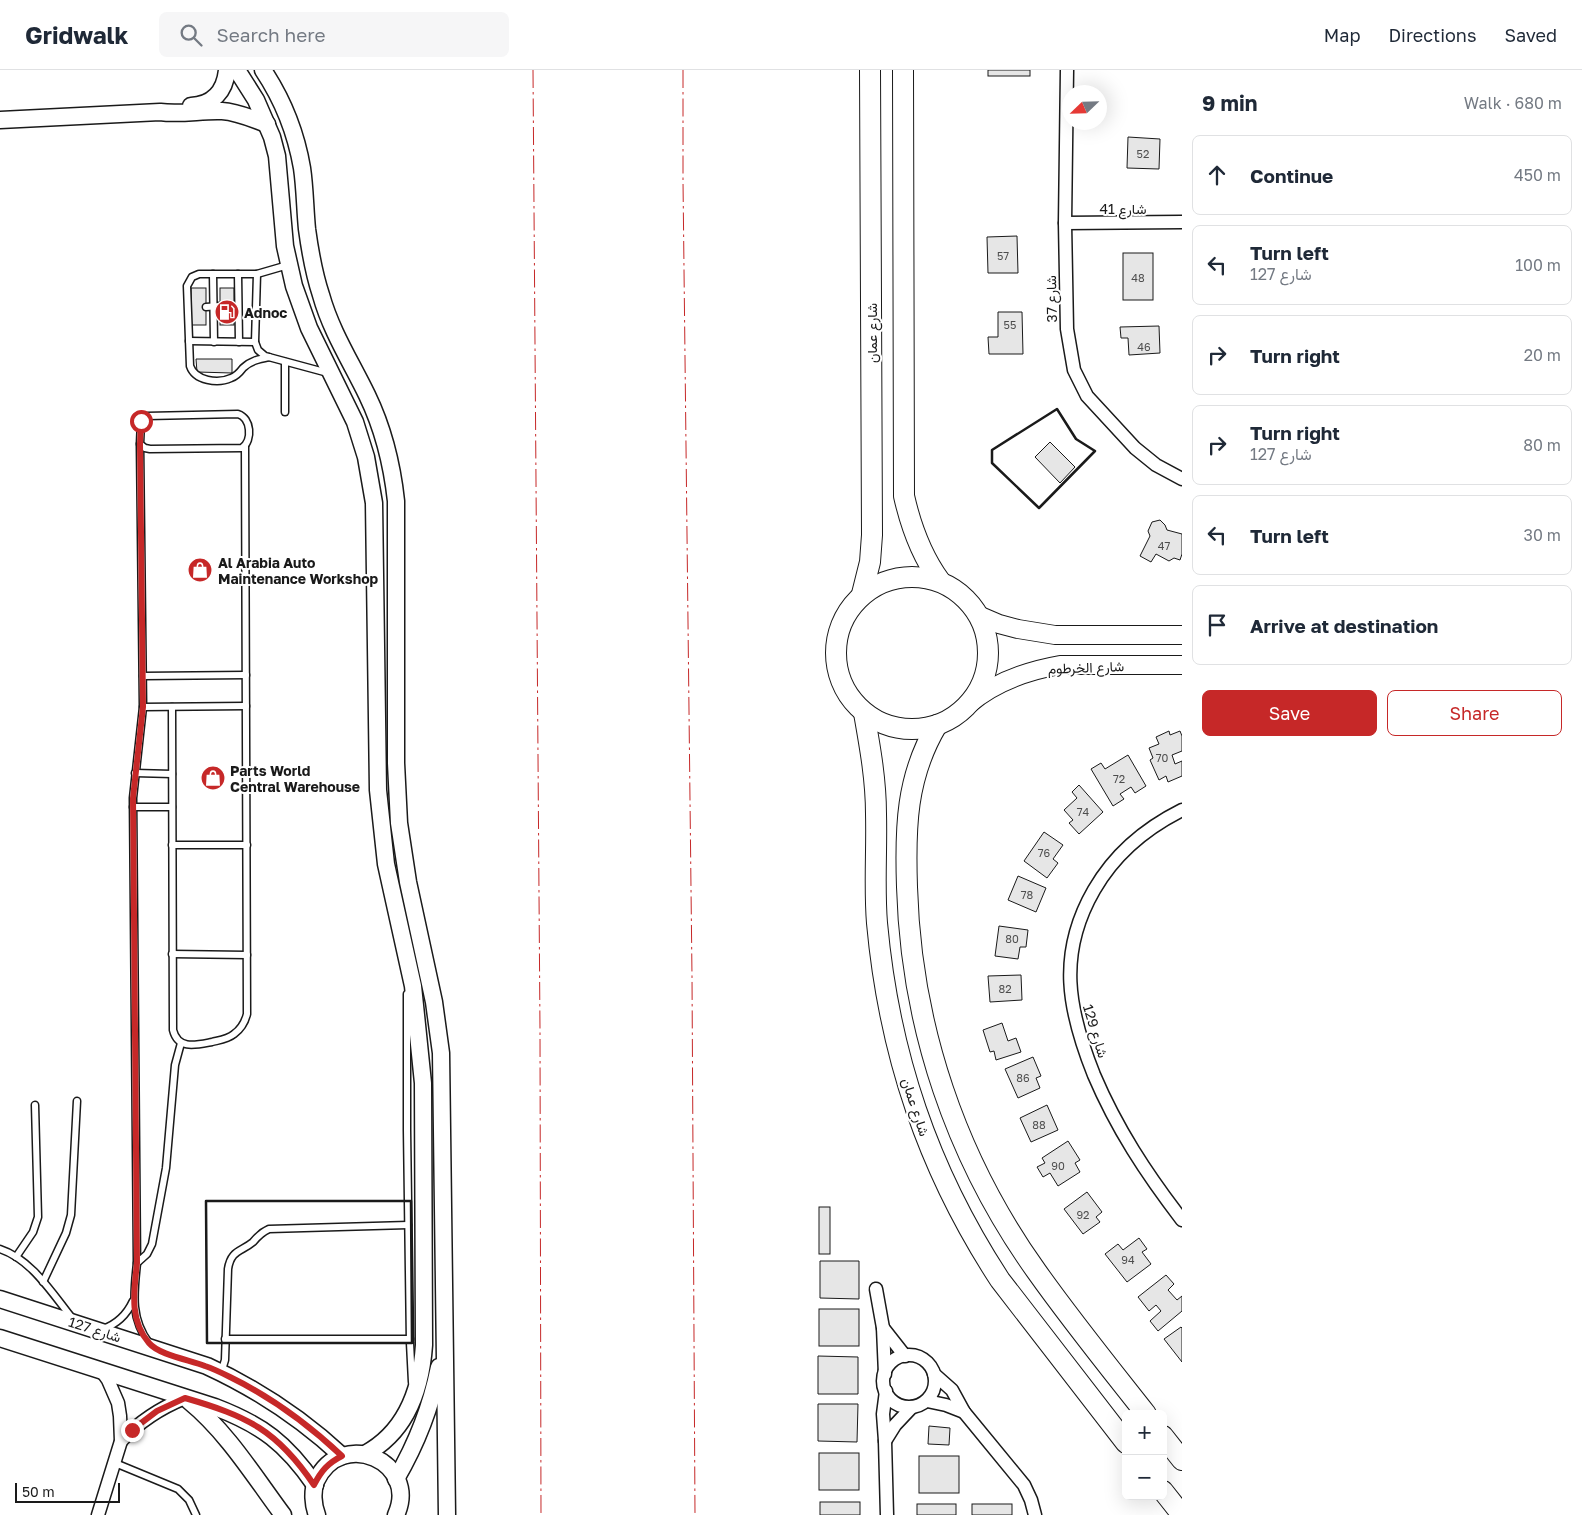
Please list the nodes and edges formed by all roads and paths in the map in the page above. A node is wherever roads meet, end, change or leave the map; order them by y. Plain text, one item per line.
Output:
1 (227, 70) edge
2 (237, 70) edge
3 (263, 70) edge
4 (870, 70) edge
5 (903, 70) edge
6 (1067, 70) edge
7 (160, 112) junction
8 (0, 120) edge
9 (267, 124) junction
10 (1182, 222) edge
11 (1065, 223) junction
12 (289, 265) junction
13 (213, 274) junction
14 (238, 274) junction
15 (257, 274) junction
16 (189, 341) junction
17 (214, 342) junction
18 (239, 342) junction
19 (255, 342) junction
20 (269, 357) junction
21 (285, 362) junction
22 (332, 374) junction
23 (285, 412) dead end
24 (140, 444) junction
25 (245, 446) junction
26 (1182, 479) edge
27 (940, 581) junction
28 (862, 594) junction
29 (978, 615) junction
30 (1182, 635) edge
31 (1182, 665) edge
32 (246, 675) junction
33 (143, 676) junction
34 (969, 704) junction
35 (246, 706) junction
36 (143, 707) junction
37 (172, 707) junction
38 (864, 713) junction
39 (937, 725) junction
40 (135, 774) junction
41 (172, 774) junction
42 (133, 806) junction
43 (172, 807) junction
44 (1182, 810) edge
45 (172, 845) junction
46 (247, 845) junction
47 (172, 954) junction
48 (247, 955) junction
49 (408, 965) junction
50 (181, 1043) junction
51 (77, 1101) dead end
52 (35, 1105) dead end
53 (1182, 1220) edge
54 (408, 1225) junction
55 (0, 1250) edge
56 (16, 1257) junction
57 (137, 1263) junction
58 (43, 1282) junction
59 (876, 1289) dead end
60 (0, 1299) edge
61 (134, 1300) junction
62 (76, 1323) junction
63 (883, 1328) junction
64 (99, 1330) junction
65 (444, 1336) junction
66 (225, 1339) junction
67 (410, 1339) junction
68 (2, 1340) edge
69 (154, 1349) junction
70 (905, 1356) junction
71 (100, 1370) junction
72 (221, 1373) junction
73 (885, 1374) junction
74 (934, 1374) junction
75 (886, 1391) junction
76 (414, 1397) junction
77 (185, 1398) junction
78 (927, 1401) junction
79 (912, 1407) junction
80 (1143, 1410) edge
81 (964, 1412) junction
82 (1122, 1438) edge
83 (121, 1441) junction
84 (885, 1441) junction
85 (1167, 1441) edge
86 (365, 1454) junction
87 (342, 1456) junction
88 (1182, 1460) edge
89 (115, 1462) junction
90 (396, 1479) junction
91 (314, 1485) junction
92 (1167, 1496) edge
93 (98, 1515) edge
94 (196, 1515) edge
95 (283, 1515) edge
96 (317, 1515) edge
97 (396, 1515) edge
98 (447, 1515) edge
99 (887, 1515) edge
100 (1035, 1515) edge
101 (1182, 1515) edge

1 - 7 street
2 - 9 street
3 - 65 street
4 - 28 main road, شارع عمان
5 - 27 main road
6 - 11 street, شارع 37
7 - 8 street
7 - 9 street
9 - 12 street
10 - 11 street, شارع 41
11 - 26 street, شارع 37
12 - 15 lane
12 - 22 street
13 - 14 lane
13 - 16 lane
13 - 17 lane
14 - 15 lane
14 - 18 lane
15 - 19 lane
16 - 17 lane
16 - 20 lane
17 - 18 lane
18 - 19 lane
19 - 20 lane
20 - 21 lane
21 - 22 lane
21 - 23 lane
22 - 49 street
24 - 25 lane
24 - 25 lane
24 - 33 lane
25 - 32 lane
27 - 28 main road
27 - 29 main road
28 - 38 main road
29 - 30 main road
29 - 34 main road
31 - 34 main road, شارع الخرطوم
32 - 33 lane
32 - 35 lane
33 - 36 lane
34 - 39 main road
35 - 37 lane
35 - 46 lane
36 - 37 lane
36 - 40 lane
37 - 41 lane
38 - 39 main road
38 - 82 main road, شارع عمان
39 - 80 main road
40 - 41 lane
40 - 42 lane
41 - 43 lane
42 - 43 lane
42 - 57 lane
43 - 45 lane
44 - 53 street, شارع 129
45 - 46 lane
45 - 47 lane
46 - 48 lane
47 - 48 lane
47 - 50 lane
48 - 50 lane
49 - 54 lane
49 - 76 street
50 - 57 lane
51 - 58 lane
52 - 56 lane
54 - 66 lane
54 - 67 lane
55 - 56 lane
56 - 58 lane
57 - 61 lane
58 - 62 lane
59 - 63 street
60 - 62 street, شارع 127
61 - 64 lane
61 - 69 lane
62 - 64 street, شارع 127
63 - 70 street
63 - 73 street
64 - 69 street, شارع 127
65 - 90 street
65 - 98 street
66 - 67 lane
66 - 72 lane
67 - 76 lane
68 - 71 street
69 - 72 street, شارع 127
70 - 73 street
70 - 74 street
71 - 77 street
71 - 83 street
72 - 87 street, شارع 127
73 - 75 street
74 - 78 street
74 - 81 street
75 - 79 street
75 - 84 street
76 - 86 street
77 - 83 street
77 - 91 street
77 - 95 street
78 - 79 street
78 - 81 street
79 - 84 street
81 - 100 street
83 - 89 street
84 - 99 street
85 - 88 main road
86 - 87 street
86 - 90 street
87 - 91 street
89 - 93 street
89 - 94 lane
90 - 97 street
91 - 96 street
92 - 101 main road

